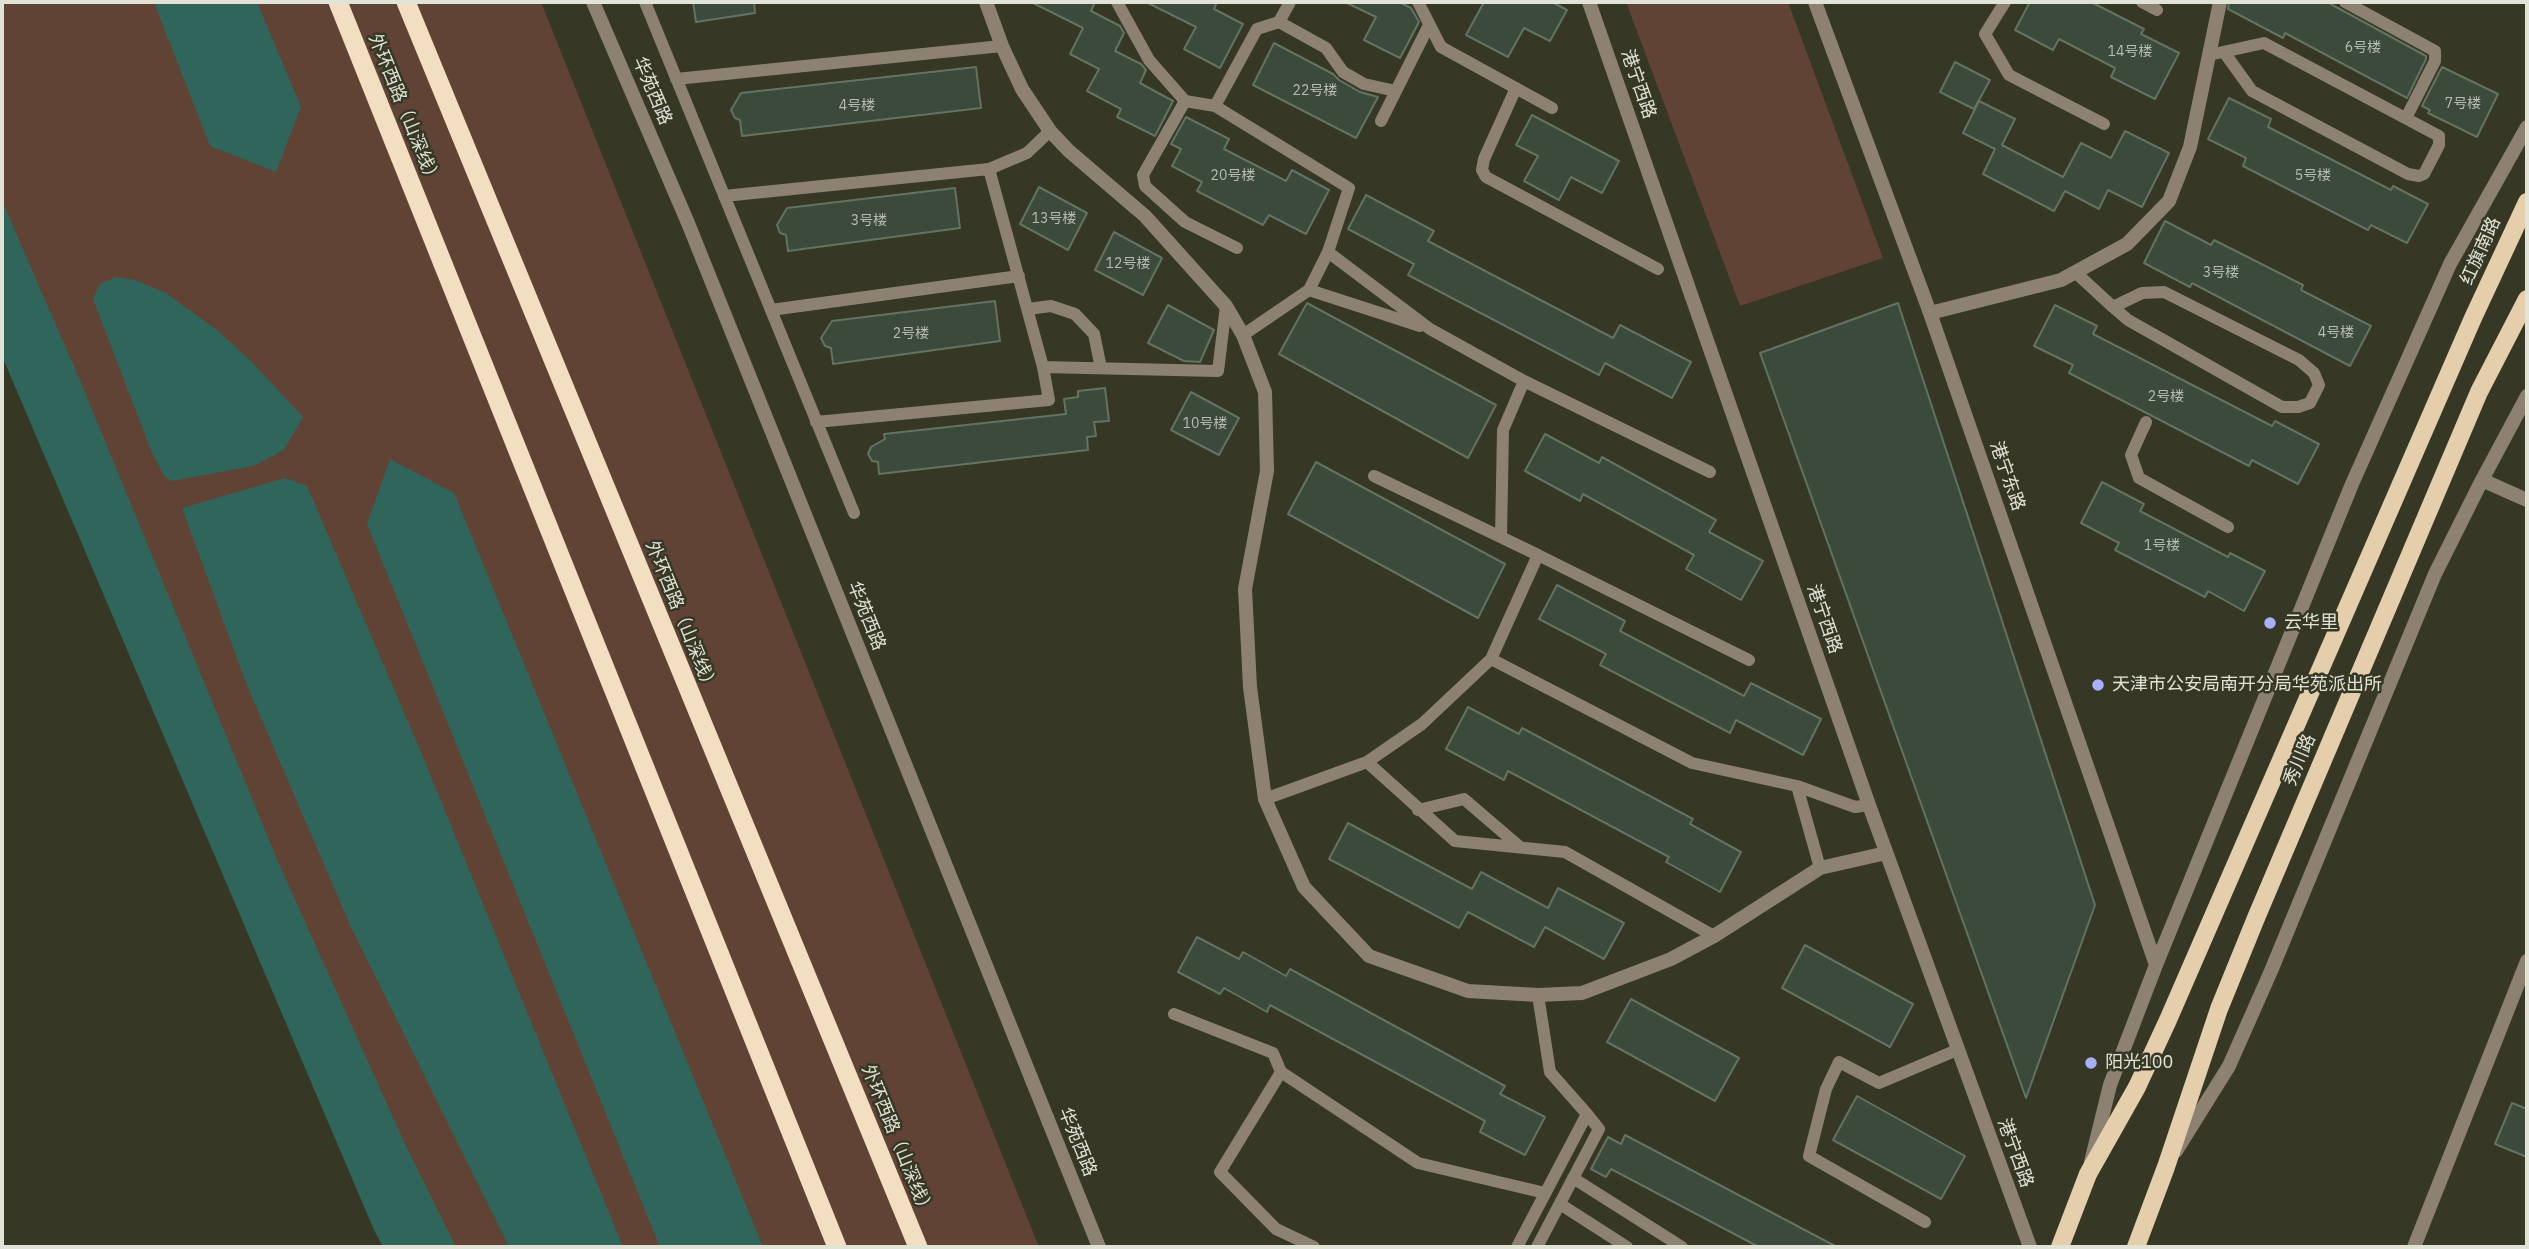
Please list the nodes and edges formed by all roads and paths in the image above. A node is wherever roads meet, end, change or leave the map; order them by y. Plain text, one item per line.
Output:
1 (338, 2) edge
2 (406, 2) edge
3 (593, 2) edge
4 (645, 2) edge
5 (986, 2) edge
6 (1116, 2) edge
7 (1290, 2) edge
8 (1418, 2) edge
9 (1590, 2) edge
10 (1815, 2) edge
11 (2005, 2) edge
12 (2142, 2) edge
13 (2220, 2) edge
14 (2346, 2) edge
15 (2157, 10) dead end
16 (1279, 22) junction
17 (1429, 25) junction
18 (1002, 46) junction
19 (2216, 53) junction
20 (676, 79) junction
21 (1516, 88) junction
22 (1396, 92) junction
23 (1185, 101) junction
24 (1215, 106) junction
25 (1552, 108) dead end
26 (2406, 118) junction
27 (1381, 121) dead end
28 (2104, 124) dead end
29 (2527, 127) edge
30 (1050, 131) junction
31 (989, 169) junction
32 (724, 196) junction
33 (2527, 202) edge
34 (1237, 248) dead end
35 (1328, 252) junction
36 (1658, 269) dead end
37 (2075, 272) junction
38 (1019, 276) junction
39 (1309, 290) junction
40 (2527, 299) edge
41 (1226, 306) junction
42 (2113, 307) junction
43 (1028, 309) junction
44 (771, 310) junction
45 (1930, 313) junction
46 (2473, 318) joint
47 (1430, 329) junction
48 (1243, 335) junction
49 (1043, 367) junction
50 (1101, 368) junction
51 (1524, 381) junction
52 (2527, 396) edge
53 (816, 422) junction
54 (2146, 422) dead end
55 (1710, 472) dead end
56 (1374, 476) dead end
57 (2482, 480) junction
58 (2527, 500) edge
59 (854, 513) dead end
60 (2228, 527) dead end
61 (1501, 537) junction
62 (1538, 555) junction
63 (1491, 659) junction
64 (1749, 660) dead end
65 (1367, 762) junction
66 (1797, 786) junction
67 (1265, 799) junction
68 (1868, 806) junction
69 (1418, 810) junction
70 (1520, 847) junction
71 (1886, 853) junction
72 (1820, 868) junction
73 (1714, 936) junction
74 (2527, 961) edge
75 (2156, 965) junction
76 (1538, 995) junction
77 (1174, 1014) dead end
78 (1957, 1050) junction
79 (1281, 1072) junction
80 (1587, 1114) junction
81 (2166, 1167) junction
82 (2088, 1174) junction
83 (1573, 1178) junction
84 (1545, 1193) junction
85 (1560, 1204) junction
86 (1925, 1222) dead end
87 (836, 1247) edge
88 (918, 1247) edge
89 (1099, 1247) edge
90 (1314, 1247) edge
91 (1517, 1247) edge
92 (1537, 1247) edge
93 (1627, 1247) edge
94 (1682, 1247) edge
95 (2030, 1247) edge
96 (2060, 1247) edge
97 (2136, 1247) edge
98 (2414, 1247) edge

1 - 87 highway, 外环西路（山深线）
2 - 88 highway, 外环西路（山深线）
3 - 89 street, 华苑西路
4 - 20 lane
5 - 18 street
6 - 23 lane
7 - 16 lane
8 - 17 lane
9 - 68 street, 港宁西路
10 - 45 street, 港宁东路
11 - 28 lane
12 - 15 lane
13 - 19 street
14 - 26 lane
16 - 22 lane
16 - 24 lane
17 - 21 lane
17 - 22 lane
18 - 20 lane
18 - 30 street
19 - 26 lane
19 - 26 lane
19 - 37 street
20 - 32 lane
21 - 25 lane
21 - 36 lane
22 - 27 lane
23 - 24 lane
23 - 34 lane
24 - 35 lane
29 - 75 street
30 - 31 lane
30 - 41 street
31 - 32 lane
31 - 38 lane
32 - 44 lane
33 - 46 main road, 红旗南路
35 - 39 lane
35 - 47 lane
37 - 42 lane
37 - 45 street
38 - 43 lane
38 - 44 lane
39 - 47 lane
39 - 48 lane
40 - 81 main road, 秀川路
41 - 48 street
41 - 50 lane
42 - 42 lane
43 - 49 lane
43 - 50 lane
44 - 53 lane
45 - 75 street, 港宁东路
46 - 82 main road, 秀川路
47 - 51 lane
48 - 67 street
49 - 50 lane
49 - 53 lane
51 - 55 lane
51 - 61 lane
52 - 57 street
53 - 59 lane
54 - 60 lane
56 - 61 lane
57 - 58 street
57 - 81 street
61 - 62 lane
62 - 63 lane
62 - 64 lane
63 - 65 lane
63 - 66 lane
65 - 67 lane
65 - 69 lane
66 - 68 lane
66 - 72 lane
67 - 76 street
68 - 71 street, 港宁西路
69 - 70 lane
69 - 70 lane
70 - 73 lane
71 - 72 street
71 - 78 street, 港宁西路
72 - 73 street
73 - 76 street
74 - 98 street
75 - 82 street
76 - 80 lane
77 - 79 lane
78 - 86 lane
78 - 95 street, 港宁西路
79 - 84 lane
79 - 90 lane
80 - 83 lane
80 - 84 lane
81 - 97 main road, 秀川路
82 - 96 main road, 秀川路
83 - 85 lane
83 - 94 lane
84 - 91 lane
85 - 92 lane
85 - 93 lane

